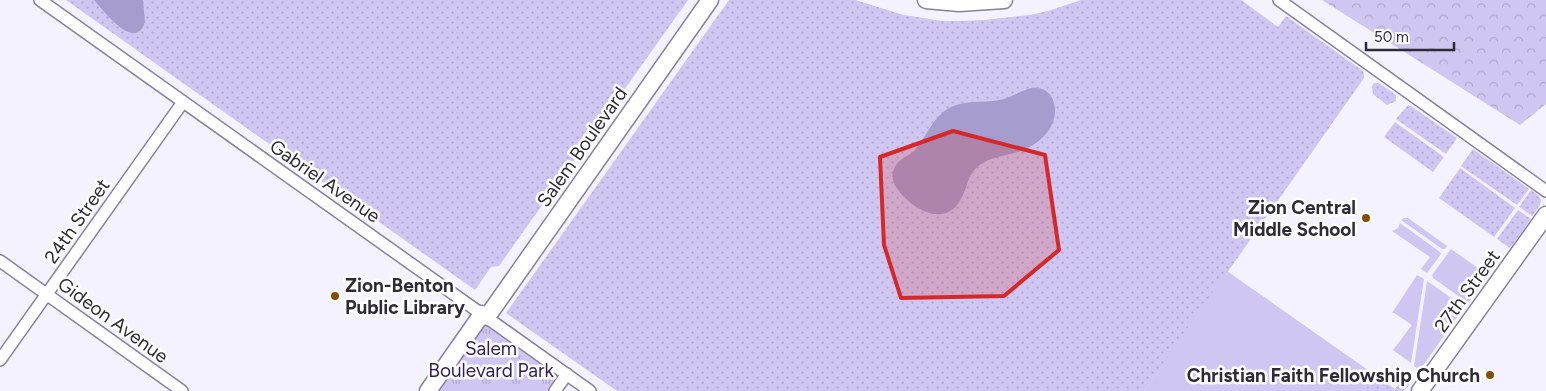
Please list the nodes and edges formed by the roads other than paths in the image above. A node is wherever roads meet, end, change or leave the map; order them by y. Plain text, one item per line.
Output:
1 (40, 0) edge
2 (710, 0) edge
3 (926, 0) edge
4 (1004, 0) edge
5 (1279, 0) edge
6 (183, 102) junction
7 (1546, 191) edge
8 (1546, 215) edge
9 (0, 261) edge
10 (47, 294) junction
11 (484, 316) junction
12 (0, 360) edge
13 (567, 374) junction
14 (182, 391) edge
15 (428, 391) edge
16 (555, 391) edge
17 (590, 391) edge
18 (1420, 391) edge

1 - 6 street, Gabriel Avenue
2 - 11 street, Salem Boulevard
3 - 4 street
5 - 7 street
6 - 10 street, 24th Street
6 - 11 street, Gabriel Avenue
8 - 18 street, 27th Street
9 - 10 street, Gideon Avenue
10 - 12 street, 24th Street
10 - 14 street, Gideon Avenue
11 - 13 street, Gabriel Avenue
11 - 15 street, Salem Boulevard
13 - 16 street
13 - 17 street, Gabriel Avenue

